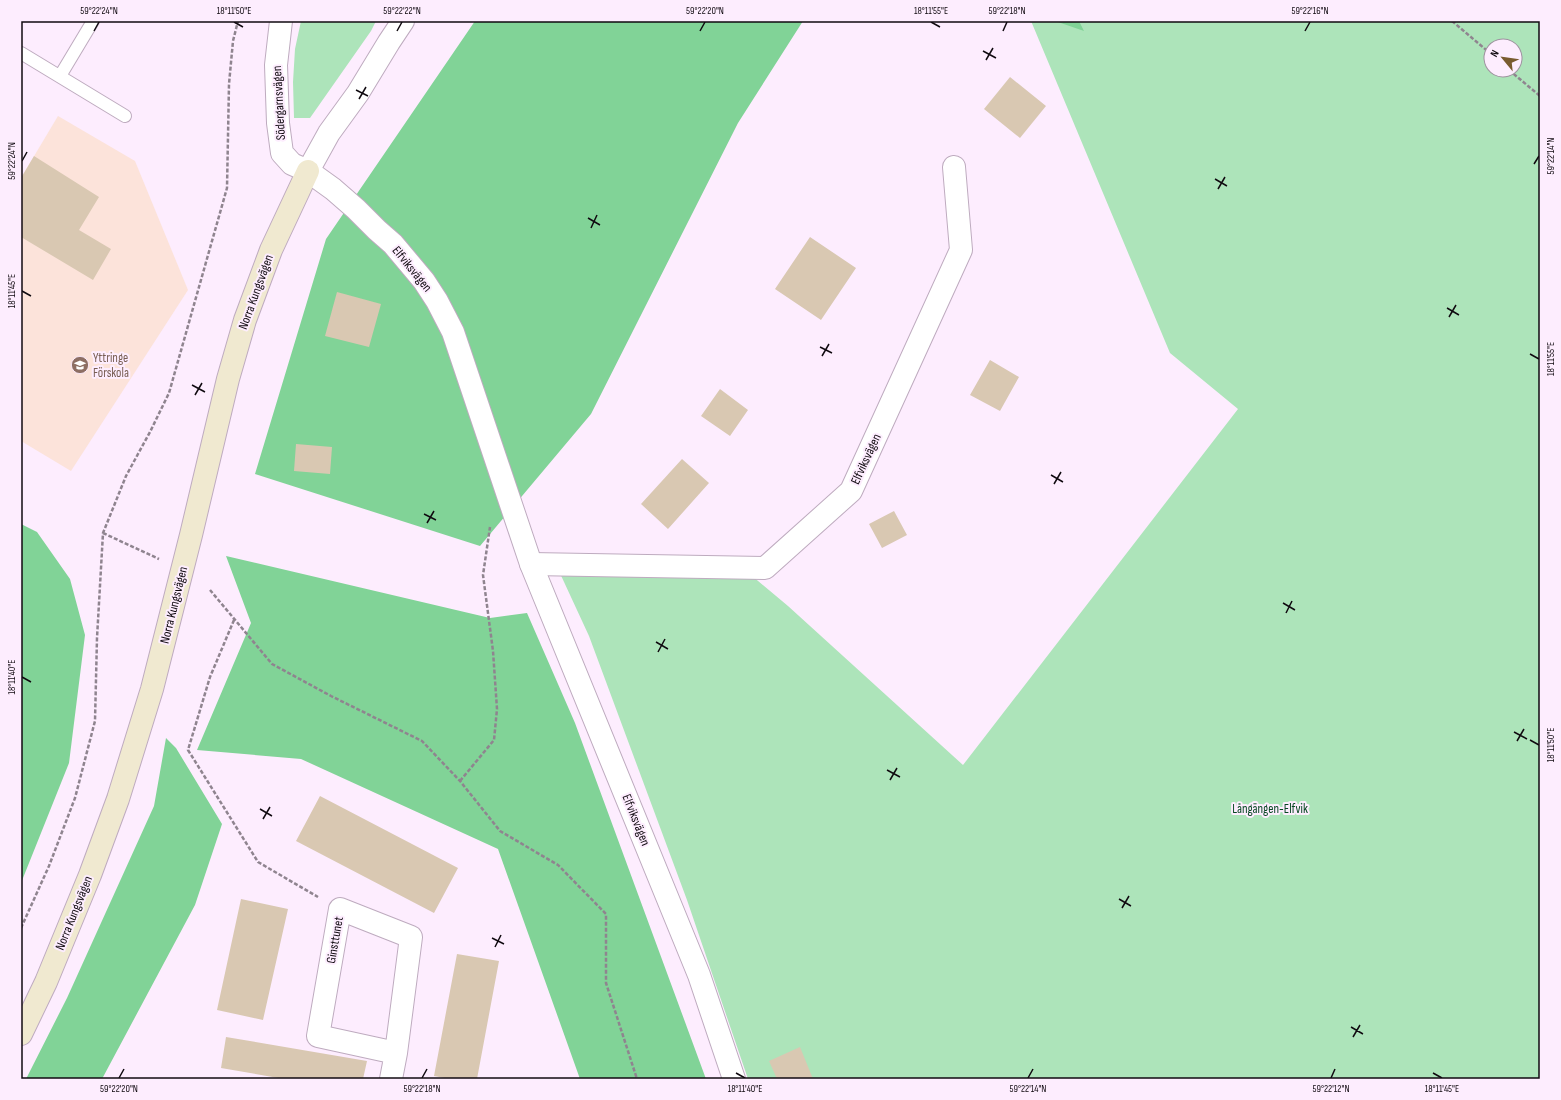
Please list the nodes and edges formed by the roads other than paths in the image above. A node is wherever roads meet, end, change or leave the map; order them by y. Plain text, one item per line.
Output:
1 (93, 21) edge
2 (280, 21) edge
3 (403, 21) edge
4 (21, 53) edge
5 (60, 76) junction
6 (125, 116) dead end
7 (954, 167) dead end
8 (308, 172) junction
9 (531, 564) junction
10 (21, 1034) edge
11 (396, 1053) junction
12 (391, 1079) edge
13 (734, 1079) edge

1 - 5 lane
2 - 8 street, Södergarnsvägen
3 - 8 street
4 - 5 lane
5 - 6 lane
7 - 9 street, Elfviksvägen
8 - 9 street, Elfviksvägen
8 - 10 main road, Norra Kungsvägen
9 - 13 street, Elfviksvägen
11 - 11 street, Ginsttunet
11 - 12 street, Ginsttunet

